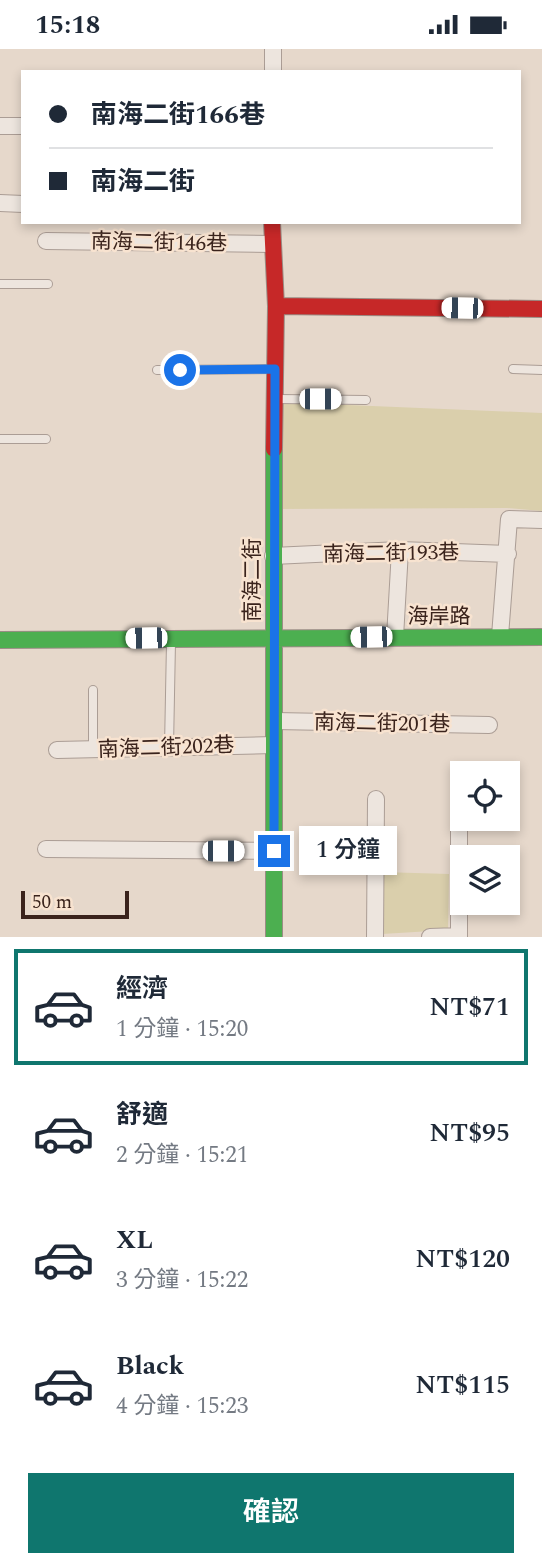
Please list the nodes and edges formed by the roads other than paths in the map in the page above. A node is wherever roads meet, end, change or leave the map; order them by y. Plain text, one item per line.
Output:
1 (273, 49) edge
2 (273, 70) edge
3 (0, 126) edge
4 (21, 126) edge
5 (0, 203) edge
6 (21, 204) edge
7 (272, 224) edge
8 (46, 241) dead end
9 (272, 244) junction
10 (0, 284) edge
11 (48, 284) dead end
12 (276, 306) junction
13 (542, 309) edge
14 (275, 369) junction
15 (513, 369) dead end
16 (157, 370) dead end
17 (542, 370) edge
18 (275, 399) junction
19 (366, 400) dead end
20 (0, 439) edge
21 (46, 439) dead end
22 (542, 520) edge
23 (400, 550) junction
24 (508, 554) junction
25 (273, 556) junction
26 (500, 636) junction
27 (542, 636) edge
28 (171, 637) junction
29 (395, 637) junction
30 (273, 639) junction
31 (0, 640) edge
32 (93, 690) dead end
33 (275, 721) junction
34 (489, 725) dead end
35 (274, 745) junction
36 (169, 747) junction
37 (93, 749) junction
38 (57, 750) dead end
39 (376, 799) dead end
40 (459, 831) edge
41 (46, 849) dead end
42 (274, 851) junction
43 (459, 936) edge
44 (274, 937) edge
45 (374, 937) edge
46 (430, 937) edge
47 (464, 937) edge

1 - 2 street
3 - 4 street
5 - 6 street
7 - 9 street, 南海二街
8 - 9 street, 南海二街146巷
9 - 12 street, 南海二街
10 - 11 lane
12 - 13 street
12 - 14 street, 南海二街
14 - 16 lane
14 - 18 street, 南海二街
15 - 17 lane
18 - 19 lane
18 - 25 street, 南海二街
20 - 21 lane
22 - 24 street
23 - 24 street, 南海二街193巷
23 - 25 street, 南海二街193巷
23 - 29 street
24 - 26 street
25 - 30 street, 南海二街
26 - 27 street, 海岸路
26 - 29 street, 海岸路
28 - 30 street, 海岸路
28 - 31 street, 海岸路
28 - 36 lane
29 - 30 street, 海岸路
30 - 33 street, 南海二街
32 - 37 lane
33 - 34 street, 南海二街201巷
33 - 35 street, 南海二街
35 - 36 street, 南海二街202巷
35 - 42 street, 南海二街
36 - 37 street, 南海二街202巷
37 - 38 street, 南海二街202巷
39 - 45 street
40 - 43 street
41 - 42 street
42 - 44 street, 南海二街
43 - 46 street
43 - 47 lane

